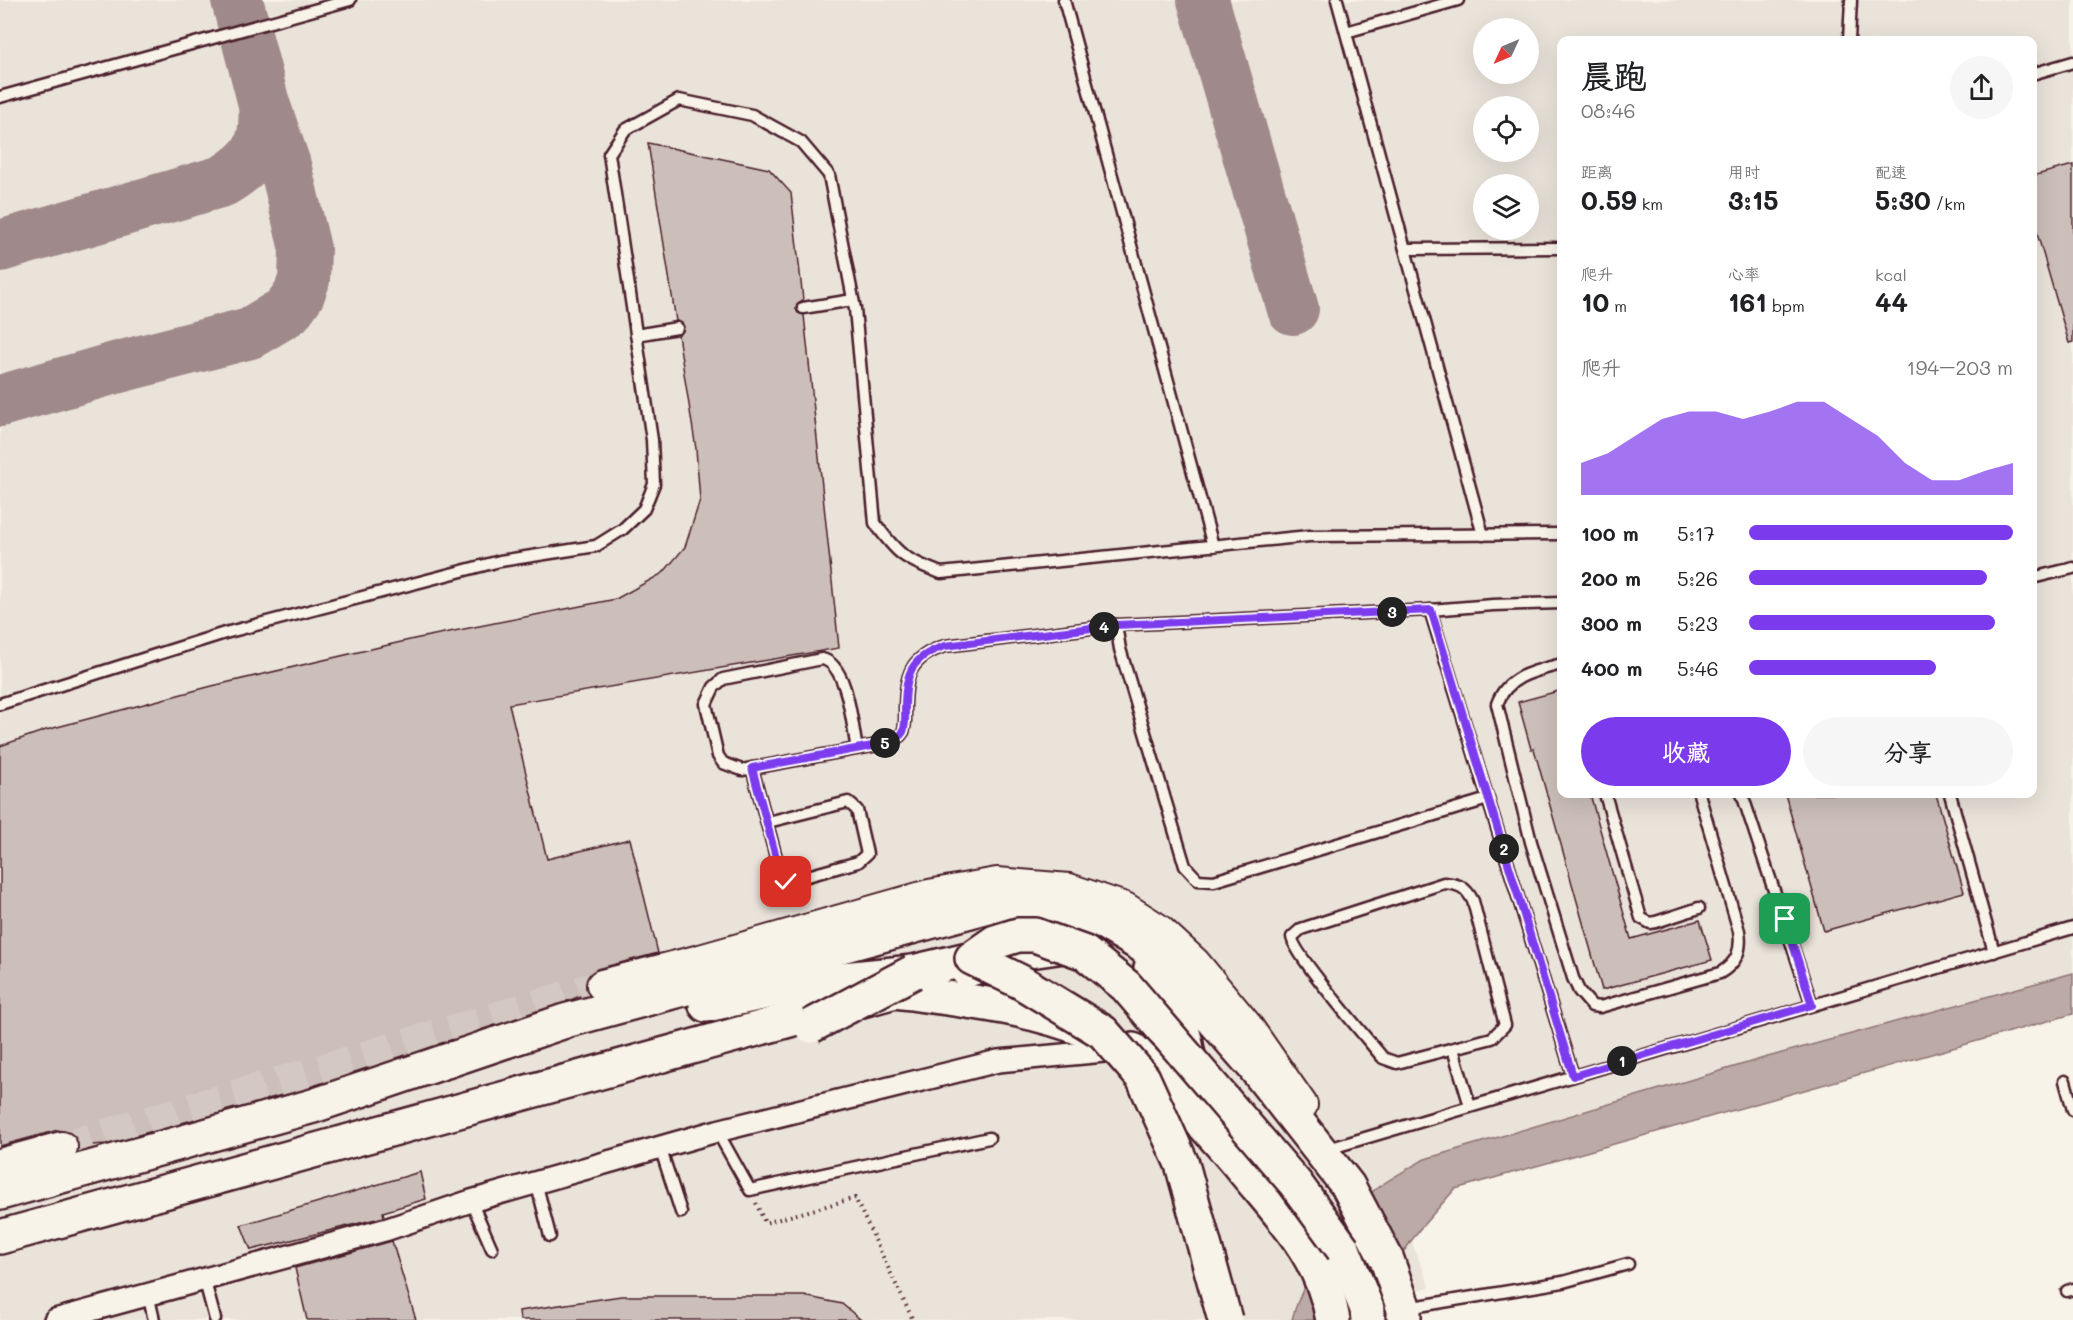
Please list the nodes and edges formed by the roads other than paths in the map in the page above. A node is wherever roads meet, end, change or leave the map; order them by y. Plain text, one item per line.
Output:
1 (350, 0) edge
2 (1064, 0) edge
3 (1337, 0) edge
4 (1458, 0) edge
5 (1851, 0) edge
6 (1346, 32) junction
7 (1849, 36) edge
8 (2073, 62) edge
9 (2037, 73) edge
10 (0, 98) edge
11 (1557, 248) edge
12 (1405, 249) junction
13 (853, 300) junction
14 (803, 308) dead end
15 (677, 328) dead end
16 (636, 335) junction
17 (1557, 534) edge
18 (1483, 535) junction
19 (1213, 546) junction
20 (2073, 568) edge
21 (2037, 577) edge
22 (1557, 603) edge
23 (1431, 610) junction
24 (1116, 625) junction
25 (1557, 666) edge
26 (0, 704) edge
27 (857, 749) junction
28 (752, 768) junction
29 (1606, 798) edge
30 (1700, 798) edge
31 (1743, 798) edge
32 (1951, 798) edge
33 (1488, 799) junction
34 (768, 822) junction
35 (1699, 908) dead end
36 (2073, 928) edge
37 (1134, 940) junction
38 (1994, 952) junction
39 (972, 958) junction
40 (904, 982) junction
41 (602, 985) tunnel mouth
42 (1812, 1005) junction
43 (1132, 1048) junction
44 (1454, 1049) junction
45 (1573, 1076) junction
46 (2065, 1080) dead end
47 (1470, 1106) junction
48 (1188, 1108) junction
49 (2073, 1110) edge
50 (717, 1131) junction
51 (989, 1138) dead end
52 (62, 1147) tunnel mouth
53 (660, 1147) junction
54 (1328, 1149) junction
55 (0, 1164) edge
56 (536, 1182) junction
57 (1348, 1186) junction
58 (0, 1193) edge
59 (471, 1201) junction
60 (0, 1204) edge
61 (681, 1212) dead end
62 (550, 1236) dead end
63 (0, 1237) edge
64 (492, 1249) dead end
65 (0, 1260) edge
66 (1628, 1264) dead end
67 (204, 1277) junction
68 (148, 1293) junction
69 (1404, 1314) edge
70 (215, 1318) edge
71 (55, 1320) edge
72 (154, 1320) edge
73 (1225, 1320) edge
74 (1333, 1320) edge
75 (1368, 1320) edge

1 - 10 lane
2 - 19 lane
3 - 6 lane
4 - 6 lane
5 - 7 lane
6 - 12 lane
8 - 9 lane
11 - 12 lane
12 - 18 lane
13 - 14 lane
13 - 16 lane
13 - 19 lane
15 - 16 lane
16 - 26 lane
17 - 18 lane
18 - 19 lane
20 - 21 lane
22 - 23 lane
23 - 24 lane
23 - 33 lane
24 - 27 lane
24 - 33 lane
25 - 30 lane
27 - 28 lane
27 - 28 lane
28 - 34 lane
29 - 35 lane
31 - 42 lane
32 - 38 lane
33 - 45 lane
34 - 34 lane
36 - 38 lane
37 - 40 main road
37 - 48 main road
37 - 57 main road
37 - 58 main road
38 - 42 lane
39 - 40 main road
39 - 73 main road, bridge
39 - 75 main road, bridge
40 - 43 main road
40 - 60 main road
40 - 63 main road
40 - 65 main road, bridge
41 - 54 main road
42 - 45 lane
43 - 48 main road
43 - 50 street
44 - 44 lane
44 - 47 lane
45 - 47 lane
46 - 49 lane
47 - 54 lane
48 - 74 main road
50 - 51 lane
50 - 53 street
52 - 55 main road
53 - 56 street
53 - 61 lane
54 - 57 main road
56 - 59 street
56 - 62 lane
57 - 69 main road
59 - 64 lane
59 - 67 street
66 - 69 lane
67 - 68 street
67 - 70 lane
68 - 71 street
68 - 72 lane

